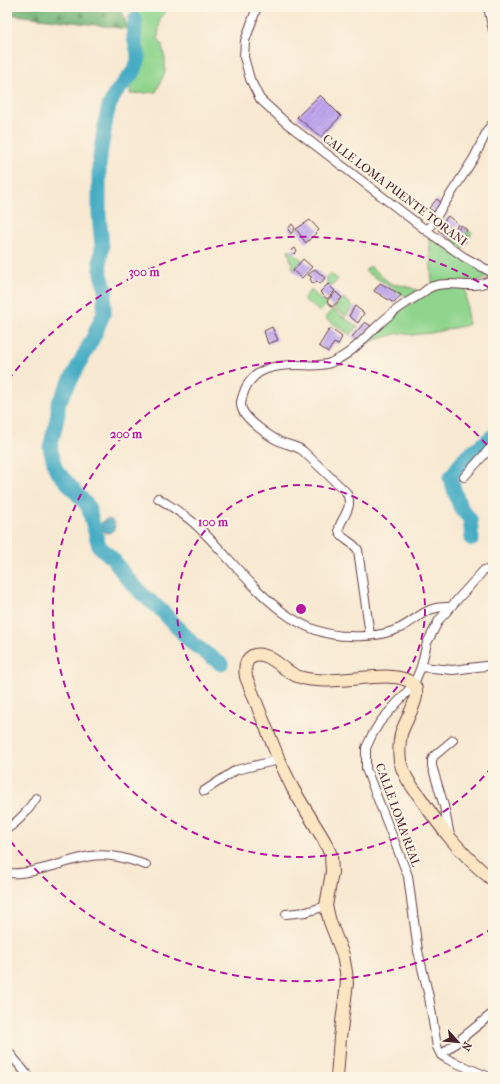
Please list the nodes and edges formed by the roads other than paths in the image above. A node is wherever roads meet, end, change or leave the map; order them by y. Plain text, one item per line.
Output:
1 (257, 7) edge
2 (488, 7) edge
3 (493, 30) edge
4 (493, 123) edge
5 (427, 231) junction
6 (493, 273) edge
7 (493, 279) edge
8 (493, 444) edge
9 (464, 476) dead end
10 (158, 498) dead end
11 (484, 570) dead end
12 (449, 607) junction
13 (370, 635) junction
14 (493, 665) edge
15 (421, 667) junction
16 (414, 684) junction
17 (453, 740) dead end
18 (278, 760) junction
19 (204, 791) dead end
20 (36, 798) dead end
21 (7, 829) edge
22 (451, 839) junction
23 (146, 864) dead end
24 (7, 873) edge
25 (493, 880) edge
26 (326, 906) junction
27 (286, 914) dead end
28 (493, 1013) edge
29 (7, 1050) edge
30 (441, 1055) junction
31 (29, 1077) edge
32 (337, 1077) edge
33 (489, 1077) edge

1 - 5 street, CALLE LOMA PUENTE TORANI
2 - 3 street
4 - 5 street
5 - 6 street, CALLE LOMA PUENTE TORANI
7 - 13 street
8 - 9 street
10 - 13 street
11 - 12 street, CALLE LOMA REAL
12 - 13 street
12 - 15 street, CALLE LOMA REAL
14 - 15 street
15 - 16 street, CALLE LOMA REAL
16 - 18 main road
16 - 22 main road
16 - 30 street, CALLE LOMA REAL
17 - 22 street
18 - 19 street
18 - 26 main road
20 - 21 street
22 - 25 main road
23 - 24 street
26 - 27 street
26 - 32 main road
28 - 30 street
29 - 31 street
30 - 33 street

